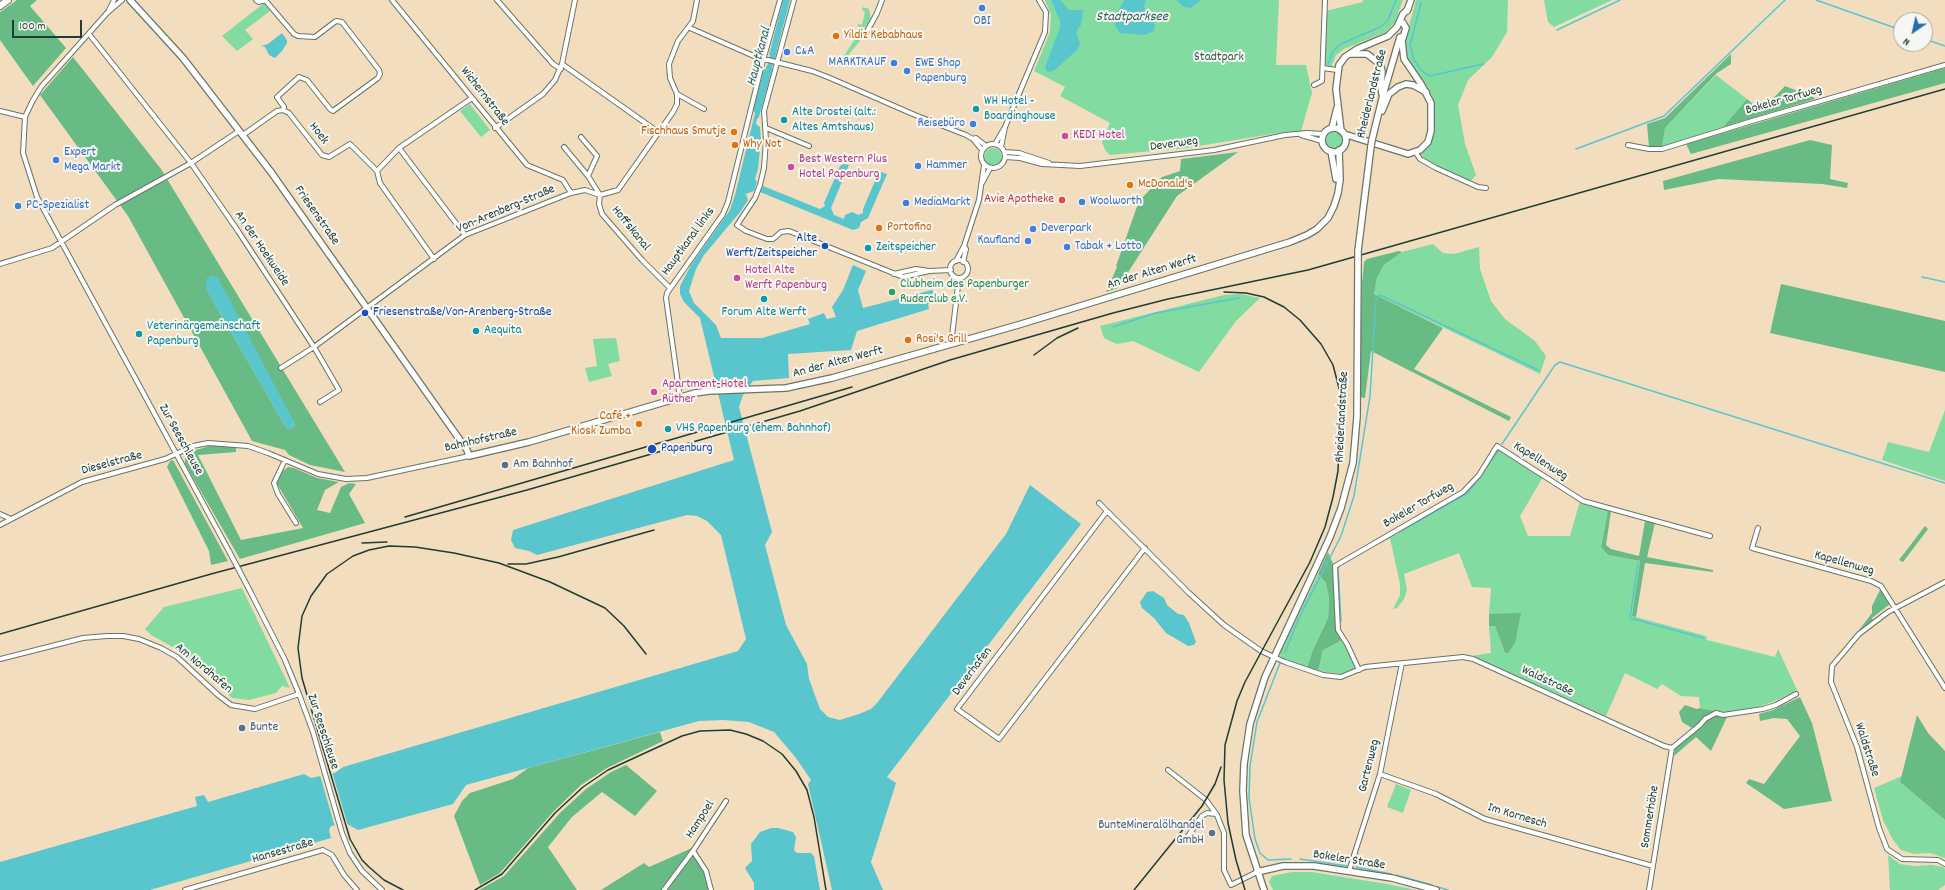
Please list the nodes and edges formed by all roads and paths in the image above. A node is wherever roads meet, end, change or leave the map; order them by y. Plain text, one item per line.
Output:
1 (8, 0) edge
2 (114, 0) edge
3 (122, 0) edge
4 (130, 0) edge
5 (256, 0) edge
6 (264, 0) edge
7 (392, 0) edge
8 (497, 0) edge
9 (575, 0) edge
10 (697, 0) edge
11 (780, 0) edge
12 (794, 0) edge
13 (882, 0) edge
14 (1039, 0) edge
15 (1325, 0) edge
16 (1411, 0) edge
17 (0, 6) edge
18 (1408, 9) junction
19 (107, 14) junction
20 (1404, 23) junction
21 (690, 28) junction
22 (89, 34) junction
23 (865, 36) dead end
24 (1350, 54) junction
25 (766, 60) junction
26 (775, 63) junction
27 (1945, 65) edge
28 (561, 67) junction
29 (1323, 68) junction
30 (1337, 70) junction
31 (1314, 85) dead end
32 (1426, 92) junction
33 (677, 94) junction
34 (1383, 95) junction
35 (472, 98) junction
36 (1337, 107) junction
37 (704, 109) dead end
38 (283, 110) junction
39 (0, 111) edge
40 (26, 117) junction
41 (1378, 117) junction
42 (1005, 127) junction
43 (495, 128) junction
44 (766, 128) junction
45 (1332, 128) junction
46 (658, 132) junction
47 (1342, 132) junction
48 (241, 133) junction
49 (1323, 134) junction
50 (1301, 135) junction
51 (581, 137) dead end
52 (973, 139) junction
53 (1362, 140) junction
54 (1322, 141) junction
55 (1345, 142) junction
56 (995, 144) junction
57 (1628, 145) dead end
58 (809, 146) dead end
59 (986, 146) junction
60 (564, 147) dead end
61 (1001, 147) junction
62 (399, 148) junction
63 (982, 150) junction
64 (1339, 150) junction
65 (1004, 152) junction
66 (1332, 152) junction
67 (1416, 153) junction
68 (1005, 157) junction
69 (191, 163) junction
70 (1049, 163) junction
71 (984, 164) junction
72 (990, 168) junction
73 (377, 171) junction
74 (588, 176) junction
75 (1486, 188) dead end
76 (571, 193) junction
77 (980, 193) junction
78 (1338, 193) junction
79 (600, 195) junction
80 (465, 235) junction
81 (62, 242) junction
82 (964, 246) junction
83 (434, 259) junction
84 (956, 261) junction
85 (964, 262) junction
86 (0, 264) edge
87 (951, 270) junction
88 (959, 278) junction
89 (669, 287) junction
90 (367, 308) junction
91 (950, 344) junction
92 (314, 347) junction
93 (281, 368) dead end
94 (709, 391) joint
95 (680, 398) junction
96 (320, 402) dead end
97 (1497, 446) joint
98 (177, 454) junction
99 (469, 456) junction
100 (286, 460) junction
101 (1098, 503) dead end
102 (1107, 511) junction
103 (0, 514) edge
104 (12, 519) junction
105 (296, 523) dead end
106 (0, 525) edge
107 (1758, 528) dead end
108 (1710, 536) dead end
109 (1145, 548) junction
110 (1945, 582) edge
111 (1896, 608) junction
112 (1273, 657) junction
113 (0, 659) edge
114 (1402, 664) junction
115 (1358, 670) junction
116 (1945, 688) edge
117 (300, 694) junction
118 (1796, 694) dead end
119 (1672, 748) junction
120 (1168, 770) dead end
121 (1380, 774) junction
122 (726, 801) dead end
123 (1217, 814) junction
124 (1188, 836) dead end
125 (693, 851) junction
126 (1945, 864) edge
127 (1653, 866) junction
128 (1349, 871) junction
129 (1257, 872) junction
130 (1231, 885) junction
131 (185, 890) edge
132 (357, 890) edge
133 (382, 890) edge
134 (664, 890) edge
135 (711, 890) edge
136 (1232, 890) edge
137 (1264, 890) edge
138 (1436, 890) edge
139 (1649, 890) edge

1 - 17 main road
2 - 19 street, Zur Seeschleuse
3 - 19 street, Zur Seeschleuse
4 - 48 street, Friesenstraße
5 - 6 street
6 - 38 street
7 - 35 street, Wichernstraße
8 - 28 street
9 - 28 street
10 - 21 street
11 - 25 street, Hauptkanal links
12 - 26 street
13 - 23 street
14 - 42 street
15 - 29 street
16 - 18 street, Rheiderlandstraße
18 - 20 street, Rheiderlandstraße
18 - 24 street
19 - 22 street, Zur Seeschleuse
20 - 32 street
20 - 34 street, Rheiderlandstraße
21 - 25 street
21 - 33 street
22 - 40 street, Zur Seeschleuse
22 - 69 street, An der Hoekweide
24 - 30 street
24 - 34 street
25 - 26 street
25 - 89 street, Hauptkanal links
26 - 44 street
26 - 52 street
27 - 57 street, Bokeler Torfweg
28 - 43 street
28 - 46 street
29 - 30 street
29 - 31 street
30 - 36 street
32 - 41 street
32 - 67 street
33 - 37 street
33 - 46 street
34 - 41 street, Rheiderlandstraße
35 - 43 street, Wichernstraße
35 - 62 street
36 - 45 street
36 - 47 street
38 - 48 street
38 - 73 street, Hoek
39 - 40 street
40 - 81 street, Zur Seeschleuse
41 - 112 street, Rheiderlandstraße, bridge
42 - 56 street
42 - 61 street
43 - 76 street, Wichernstraße
44 - 58 street
44 - 87 street
45 - 47 street
45 - 49 street
46 - 79 street
47 - 53 street
47 - 55 street
48 - 69 street
48 - 90 street, Friesenstraße
49 - 50 street, Deverweg
49 - 54 street
50 - 54 street, Deverweg
50 - 70 street, Deverweg
51 - 74 street
52 - 59 street
52 - 63 street
53 - 55 street
53 - 67 street
54 - 66 street
55 - 64 street
56 - 59 street
56 - 61 street
59 - 63 street
60 - 74 street, Hoffskanal
61 - 65 street
62 - 73 street
62 - 80 street
63 - 71 street
64 - 66 street
64 - 78 street, An der Alten Werft
65 - 68 street
65 - 70 street, Deverweg
66 - 78 street, An der Alten Werft
67 - 75 street
68 - 70 street, Deverweg
68 - 72 street
69 - 81 street
69 - 92 street, An der Hoekweide
71 - 72 street
71 - 77 street
72 - 77 street
73 - 83 street, Hoek
74 - 79 street, Hoffskanal
76 - 79 street, Von-Arenberg-Straße
76 - 80 street, Von-Arenberg-Straße
77 - 82 street
78 - 91 street, An der Alten Werft
79 - 89 street, Hoffskanal
80 - 83 street, Von-Arenberg-Straße
81 - 86 street
81 - 98 street, Zur Seeschleuse
82 - 84 street
82 - 85 street
83 - 90 street, Von-Arenberg-Straße
84 - 85 street
84 - 87 street
85 - 88 street
87 - 88 street
88 - 91 street
89 - 95 street
90 - 92 street
90 - 99 street, Friesenstraße
91 - 94 street, An der Alten Werft
92 - 93 street
92 - 96 street, An der Hoekweide
94 - 95 street, Bahnhofstraße
95 - 99 street, Bahnhofstraße
97 - 108 street, Kapellenweg
97 - 115 street, Bokeler Torfweg
98 - 100 street, Bahnhofstraße
98 - 104 street, Dieselstraße
98 - 117 street, Zur Seeschleuse, bridge
99 - 100 street, Bahnhofstraße
100 - 105 street
101 - 102 street
102 - 109 street
102 - 109 street, Deverhafen
103 - 104 street
104 - 106 street, Dieselstraße
107 - 111 street, Kapellenweg
109 - 112 street
110 - 111 street, Waldstraße
111 - 116 street, Kapellenweg
111 - 126 street, Waldstraße
112 - 115 street, Waldstraße
112 - 129 street, Rheiderlandstraße
113 - 117 street, Am Nordhafen
114 - 115 street, Waldstraße
114 - 119 street, Waldstraße
114 - 121 street, Gartenweg
117 - 133 street, Zur Seeschleuse
118 - 119 street
119 - 127 street, Sommerhöhe
120 - 123 street
121 - 127 street, Im Kornesch
121 - 128 street, Gartenweg
122 - 125 street, Hampoel
123 - 124 street
123 - 130 street
125 - 134 street, Hampoel
125 - 135 street, Hampoel
127 - 139 street, Sommerhöhe
128 - 129 street, Bokeler Straße
128 - 138 street, Bokeler Straße
129 - 130 street
129 - 137 street, Rheiderlandstraße
130 - 136 street
131 - 132 street, Hansestraße

